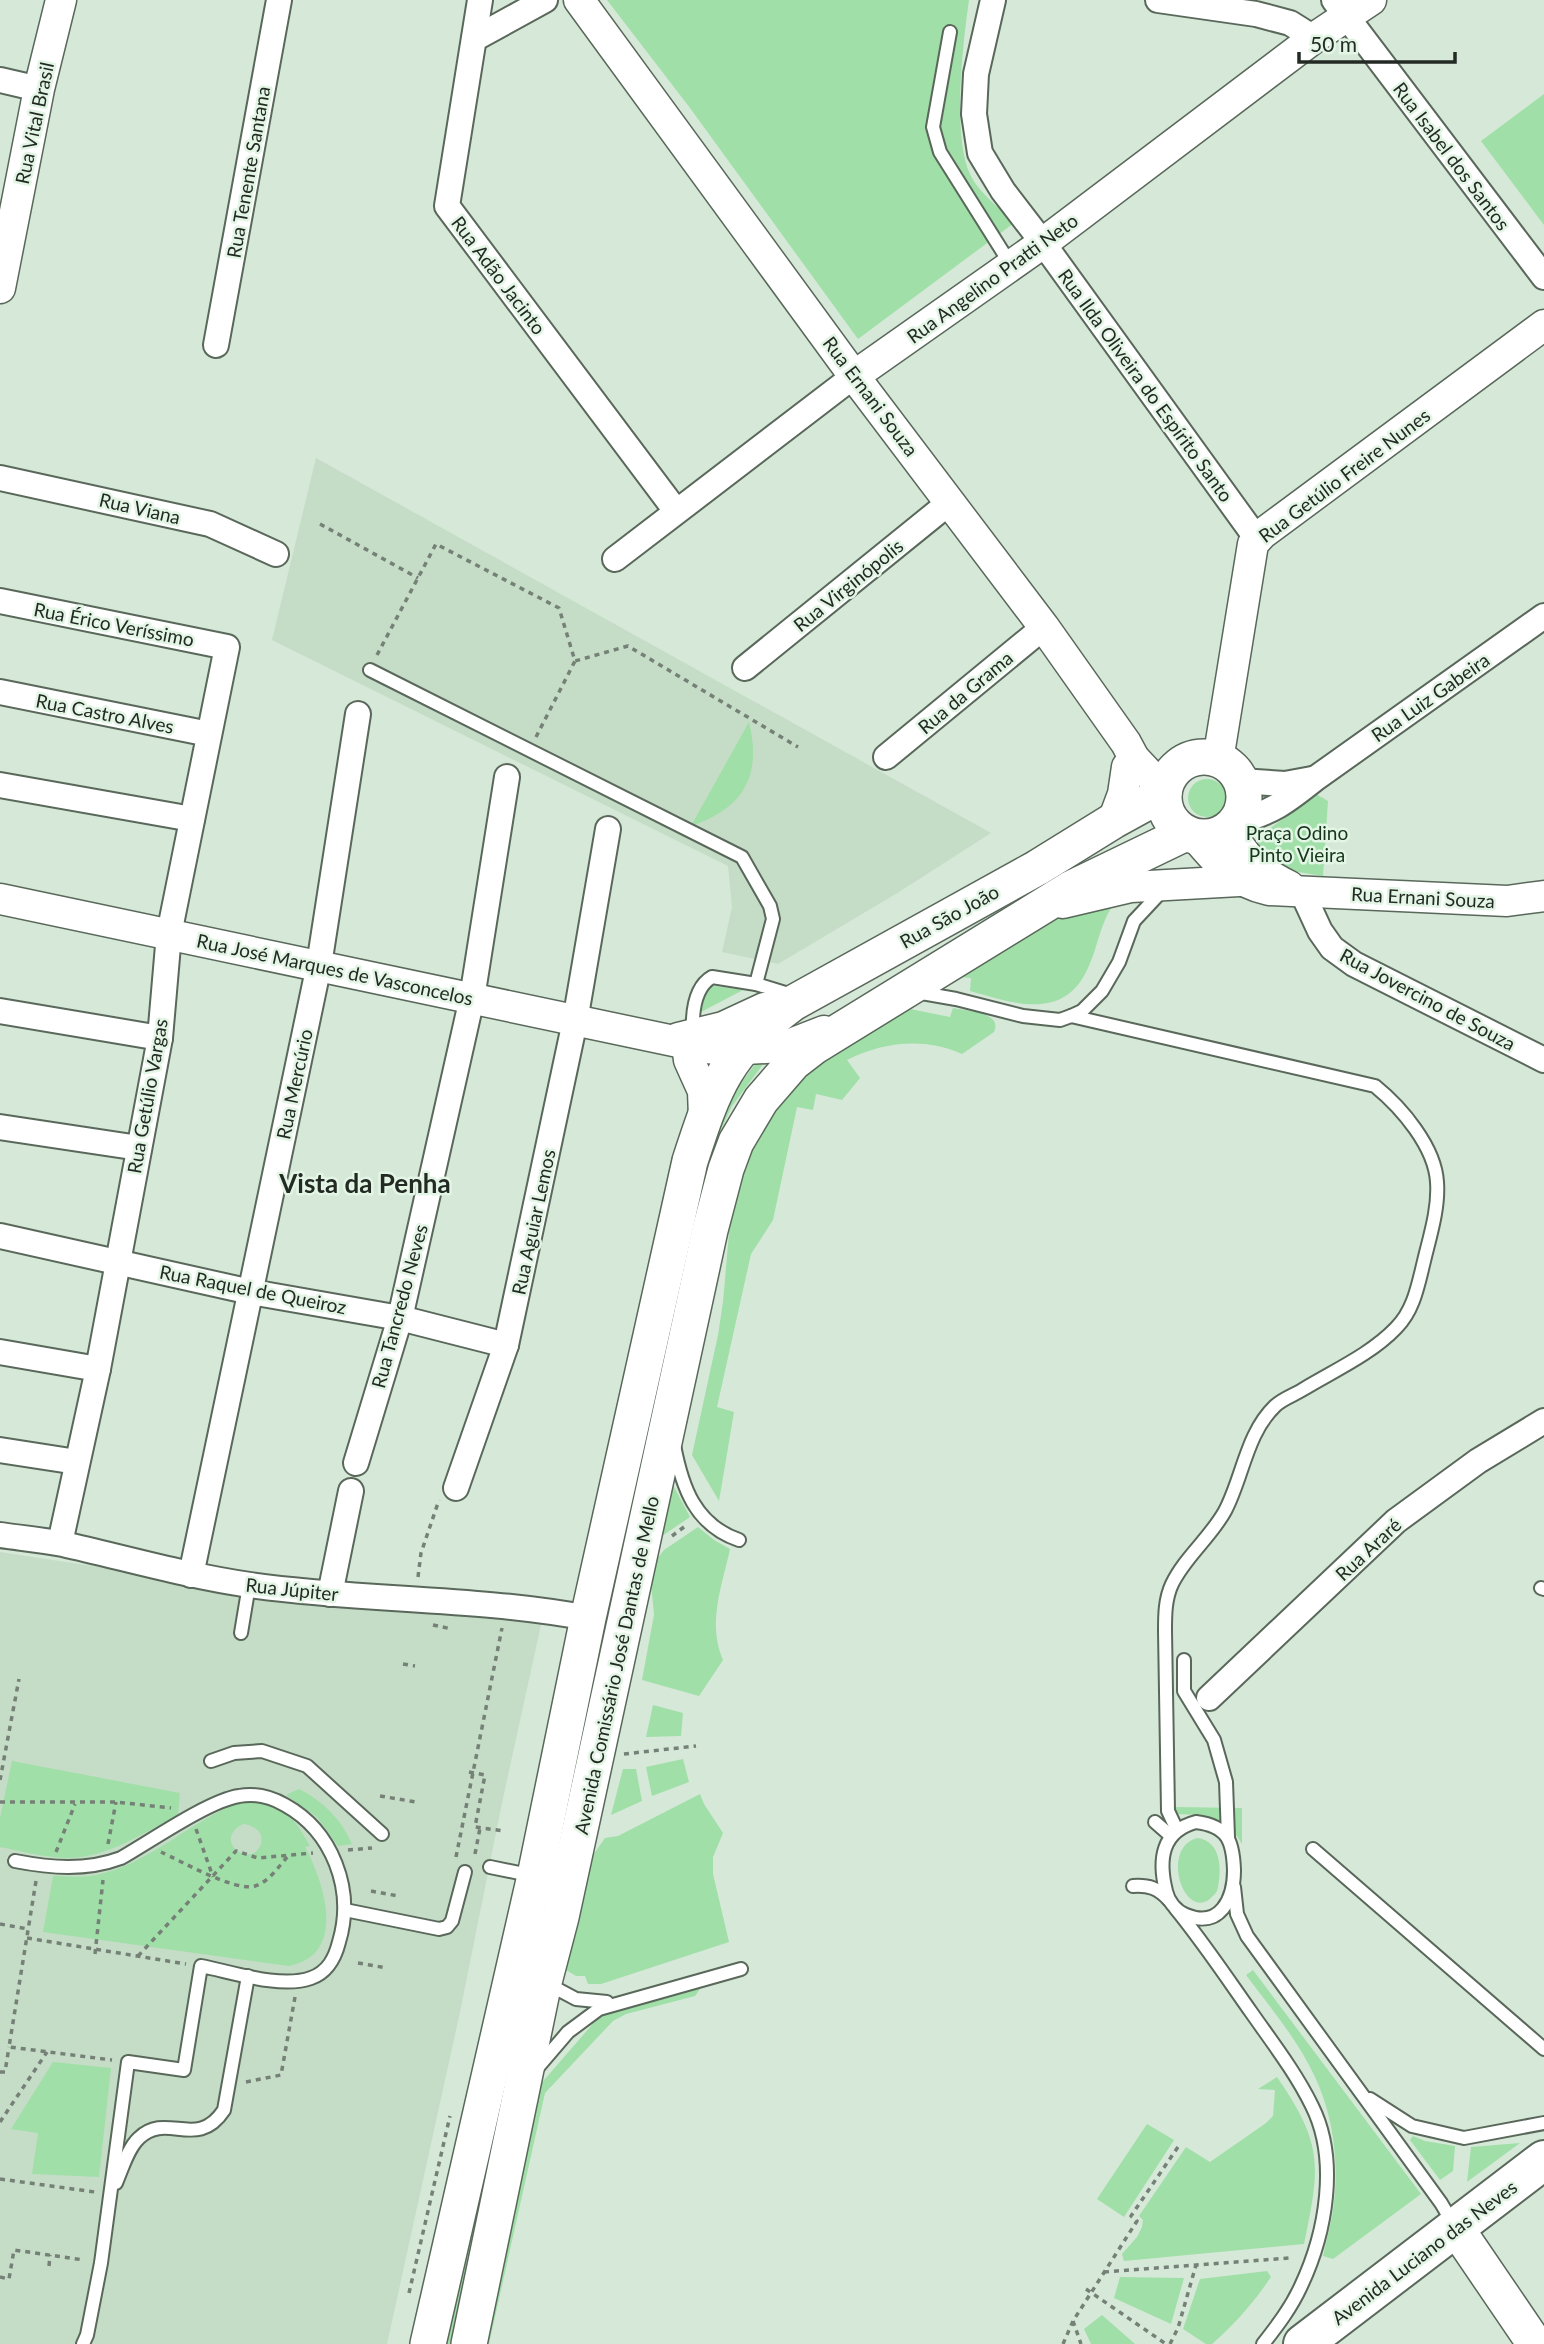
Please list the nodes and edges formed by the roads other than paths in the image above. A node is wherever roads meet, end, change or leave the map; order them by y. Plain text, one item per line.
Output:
1 (61, 0) edge
2 (279, 0) edge
3 (480, 0) edge
4 (545, 0) edge
5 (579, 0) edge
6 (993, 0) edge
7 (1158, 0) edge
8 (1351, 6) edge
9 (950, 32) dead end
10 (1314, 38) junction
11 (474, 39) junction
12 (0, 80) edge
13 (39, 89) junction
14 (5, 239) edge
15 (1043, 243) junction
16 (1012, 265) junction
17 (1544, 277) edge
18 (0, 288) edge
19 (1544, 325) edge
20 (216, 345) dead end
21 (855, 376) junction
22 (0, 478) edge
23 (950, 502) junction
24 (676, 511) junction
25 (1257, 539) junction
26 (276, 554) dead end
27 (615, 559) dead end
28 (0, 601) edge
29 (1544, 616) edge
30 (1044, 627) junction
31 (227, 647) joint
32 (745, 668) dead end
33 (370, 670) road end
34 (0, 692) edge
35 (358, 714) dead end
36 (209, 734) junction
37 (886, 757) dead end
38 (1135, 758) junction
39 (1229, 770) junction
40 (507, 777) dead end
41 (1316, 778) junction
42 (0, 785) edge
43 (1164, 792) junction
44 (192, 819) junction
45 (1113, 821) junction
46 (1232, 825) junction
47 (608, 829) dead end
48 (1190, 834) junction
49 (1239, 881) junction
50 (1168, 884) junction
51 (1302, 892) junction
52 (1544, 896) edge
53 (0, 899) edge
54 (1039, 909) junction
55 (169, 934) junction
56 (319, 965) junction
57 (756, 984) junction
58 (905, 991) junction
59 (472, 998) junction
60 (797, 1001) junction
61 (0, 1011) edge
62 (1071, 1016) junction
63 (575, 1021) junction
64 (842, 1027) junction
65 (160, 1038) junction
66 (684, 1040) junction
67 (741, 1048) junction
68 (1544, 1060) edge
69 (704, 1117) junction
70 (0, 1127) edge
71 (139, 1148) junction
72 (0, 1236) edge
73 (117, 1261) junction
74 (251, 1292) junction
75 (400, 1318) junction
76 (506, 1345) junction
77 (0, 1352) edge
78 (98, 1369) junction
79 (677, 1381) junction
80 (1544, 1421) edge
81 (0, 1450) edge
82 (77, 1462) junction
83 (356, 1463) dead end
84 (456, 1488) road end
85 (351, 1491) dead end
86 (0, 1535) edge
87 (739, 1540) dead end
88 (60, 1543) junction
89 (191, 1575) junction
90 (249, 1585) junction
91 (330, 1594) junction
92 (588, 1618) junction
93 (241, 1633) dead end
94 (1184, 1660) dead end
95 (1209, 1698) dead end
96 (211, 1761) dead end
97 (1155, 1822) dead end
98 (1174, 1833) junction
99 (1228, 1838) junction
100 (381, 1840) road end
101 (1313, 1849) dead end
102 (15, 1861) dead end
103 (460, 1867) road end
104 (490, 1867) dead end
105 (536, 1868) junction
106 (1133, 1886) dead end
107 (1234, 1887) junction
108 (1173, 1905) junction
109 (345, 1910) junction
110 (741, 1969) dead end
111 (248, 1976) junction
112 (544, 1982) junction
113 (618, 2002) junction
114 (1544, 2049) edge
115 (1360, 2092) junction
116 (519, 2101) junction
117 (1544, 2123) edge
118 (1544, 2161) edge
119 (111, 2195) junction
120 (1456, 2228) junction
121 (83, 2344) edge
122 (428, 2344) edge
123 (469, 2344) edge
124 (1263, 2344) edge
125 (1303, 2344) edge
126 (1535, 2344) edge

1 - 13 street, Rua Vital Brasil
2 - 20 street, Rua Tenente Santana
3 - 11 street, Rua Adão Jacinto
4 - 11 street
5 - 21 street, Rua Ernani Souza
6 - 15 street, Rua Ilda Oliveira do Espírito Santo
7 - 10 street
8 - 10 street, Rua Angelino Pratti Neto
8 - 17 street, Rua Isabel dos Santos
9 - 16 lane
10 - 15 street, Rua Angelino Pratti Neto
11 - 24 street, Rua Adão Jacinto
12 - 13 street
13 - 14 street, Rua Vital Brasil
14 - 18 street, Rua Vital Brasil
15 - 16 street, Rua Angelino Pratti Neto
15 - 25 street, Rua Ilda Oliveira do Espírito Santo
16 - 21 street, Rua Angelino Pratti Neto
19 - 25 street, Rua Getúlio Freire Nunes
21 - 23 street, Rua Ernani Souza
21 - 24 street, Rua Angelino Pratti Neto
22 - 26 street, Rua Viana
23 - 30 street, Rua Ernani Souza
23 - 32 street, Rua Virginópolis
24 - 27 street, Rua Angelino Pratti Neto
25 - 39 street, Rua Getúlio Freire Nunes
28 - 31 street, Rua Érico Veríssimo
29 - 41 street, Rua Luiz Gabeira
30 - 37 street, Rua da Grama
30 - 38 street, Rua Ernani Souza
31 - 36 street, Rua Getúlio Vargas
33 - 57 lane
34 - 36 street, Rua Castro Alves
35 - 56 street, Rua Mercúrio
36 - 44 street, Rua Getúlio Vargas
38 - 43 street, Rua Ernani Souza
38 - 45 street
39 - 41 street, Rua Luiz Gabeira
39 - 43 main road
39 - 46 main road
40 - 59 street, Rua Tancredo Neves
41 - 46 street, Rua Luiz Gabeira
42 - 44 street
43 - 45 main road, Rua São João
43 - 48 main road
44 - 55 street, Rua Getúlio Vargas
45 - 60 main road, Rua São João
46 - 48 main road
46 - 51 street, Rua Ernani Souza
47 - 63 street, Rua Aguiar Lemos
48 - 49 street
48 - 54 main road, Rua São João
49 - 50 street
49 - 51 street, Rua Ernani Souza
50 - 54 street
50 - 62 lane
51 - 52 street, Rua Ernani Souza
51 - 68 street, Rua Jovercino de Souza
53 - 55 street, Rua José Marques de Vasconcelos
54 - 58 main road, Rua São João
55 - 56 street, Rua José Marques de Vasconcelos
55 - 65 street, Rua Getúlio Vargas
56 - 59 street, Rua José Marques de Vasconcelos
56 - 74 street, Rua Mercúrio
57 - 60 lane
57 - 66 lane
58 - 62 lane
58 - 64 main road, Rua São João
59 - 63 street, Rua José Marques de Vasconcelos
59 - 75 street, Rua Tancredo Neves
60 - 66 street, Rua José Marques de Vasconcelos
60 - 67 main road, Rua São João
61 - 65 street
62 - 98 lane
63 - 66 street, Rua José Marques de Vasconcelos
63 - 76 street, Rua Aguiar Lemos
64 - 67 street, Rua José Marques de Vasconcelos
64 - 79 main road, Avenida Comissário José Dantas de Mello
65 - 71 street, Rua Getúlio Vargas
66 - 67 street, Rua José Marques de Vasconcelos
66 - 69 street
67 - 69 main road, Avenida Comissário José Dantas de Mello
69 - 92 main road, Avenida Comissário José Dantas de Mello
70 - 71 street
71 - 73 street, Rua Getúlio Vargas
72 - 73 street, Rua Raquel de Queiroz
73 - 74 street, Rua Raquel de Queiroz
73 - 78 street, Rua Getúlio Vargas
74 - 75 street, Rua Raquel de Queiroz
74 - 89 street, Rua Mercúrio
75 - 76 street, Rua Raquel de Queiroz
75 - 83 street, Rua Tancredo Neves
76 - 84 street, Rua Aguiar Lemos
77 - 78 street
78 - 82 street, Rua Getúlio Vargas
79 - 87 lane
79 - 112 main road, Avenida Comissário José Dantas de Mello
80 - 95 street, Rua Araré
81 - 82 street
82 - 88 street, Rua Getúlio Vargas
85 - 91 street
86 - 88 street, Rua Júpiter
88 - 89 street, Rua Júpiter
89 - 90 street, Rua Júpiter
90 - 91 street, Rua Júpiter
90 - 93 lane
91 - 92 street, Rua Júpiter
92 - 105 main road, Avenida Comissário José Dantas de Mello
94 - 99 lane
96 - 100 lane
97 - 98 lane
98 - 99 lane
98 - 108 lane
99 - 107 lane
101 - 114 lane
102 - 109 lane
103 - 109 lane
104 - 105 lane
105 - 112 street
105 - 122 main road, Avenida Comissário José Dantas de Mello
106 - 108 lane
107 - 108 lane
107 - 115 lane
108 - 124 lane
109 - 111 lane
110 - 113 lane
111 - 119 lane
111 - 119 lane
112 - 113 lane
112 - 116 main road, Avenida Comissário José Dantas de Mello
113 - 116 lane
115 - 117 lane
115 - 120 lane
116 - 123 main road, Avenida Comissário José Dantas de Mello
118 - 120 main road, Avenida Luciano das Neves
119 - 121 lane
120 - 125 main road, Avenida Luciano das Neves
120 - 126 main road

